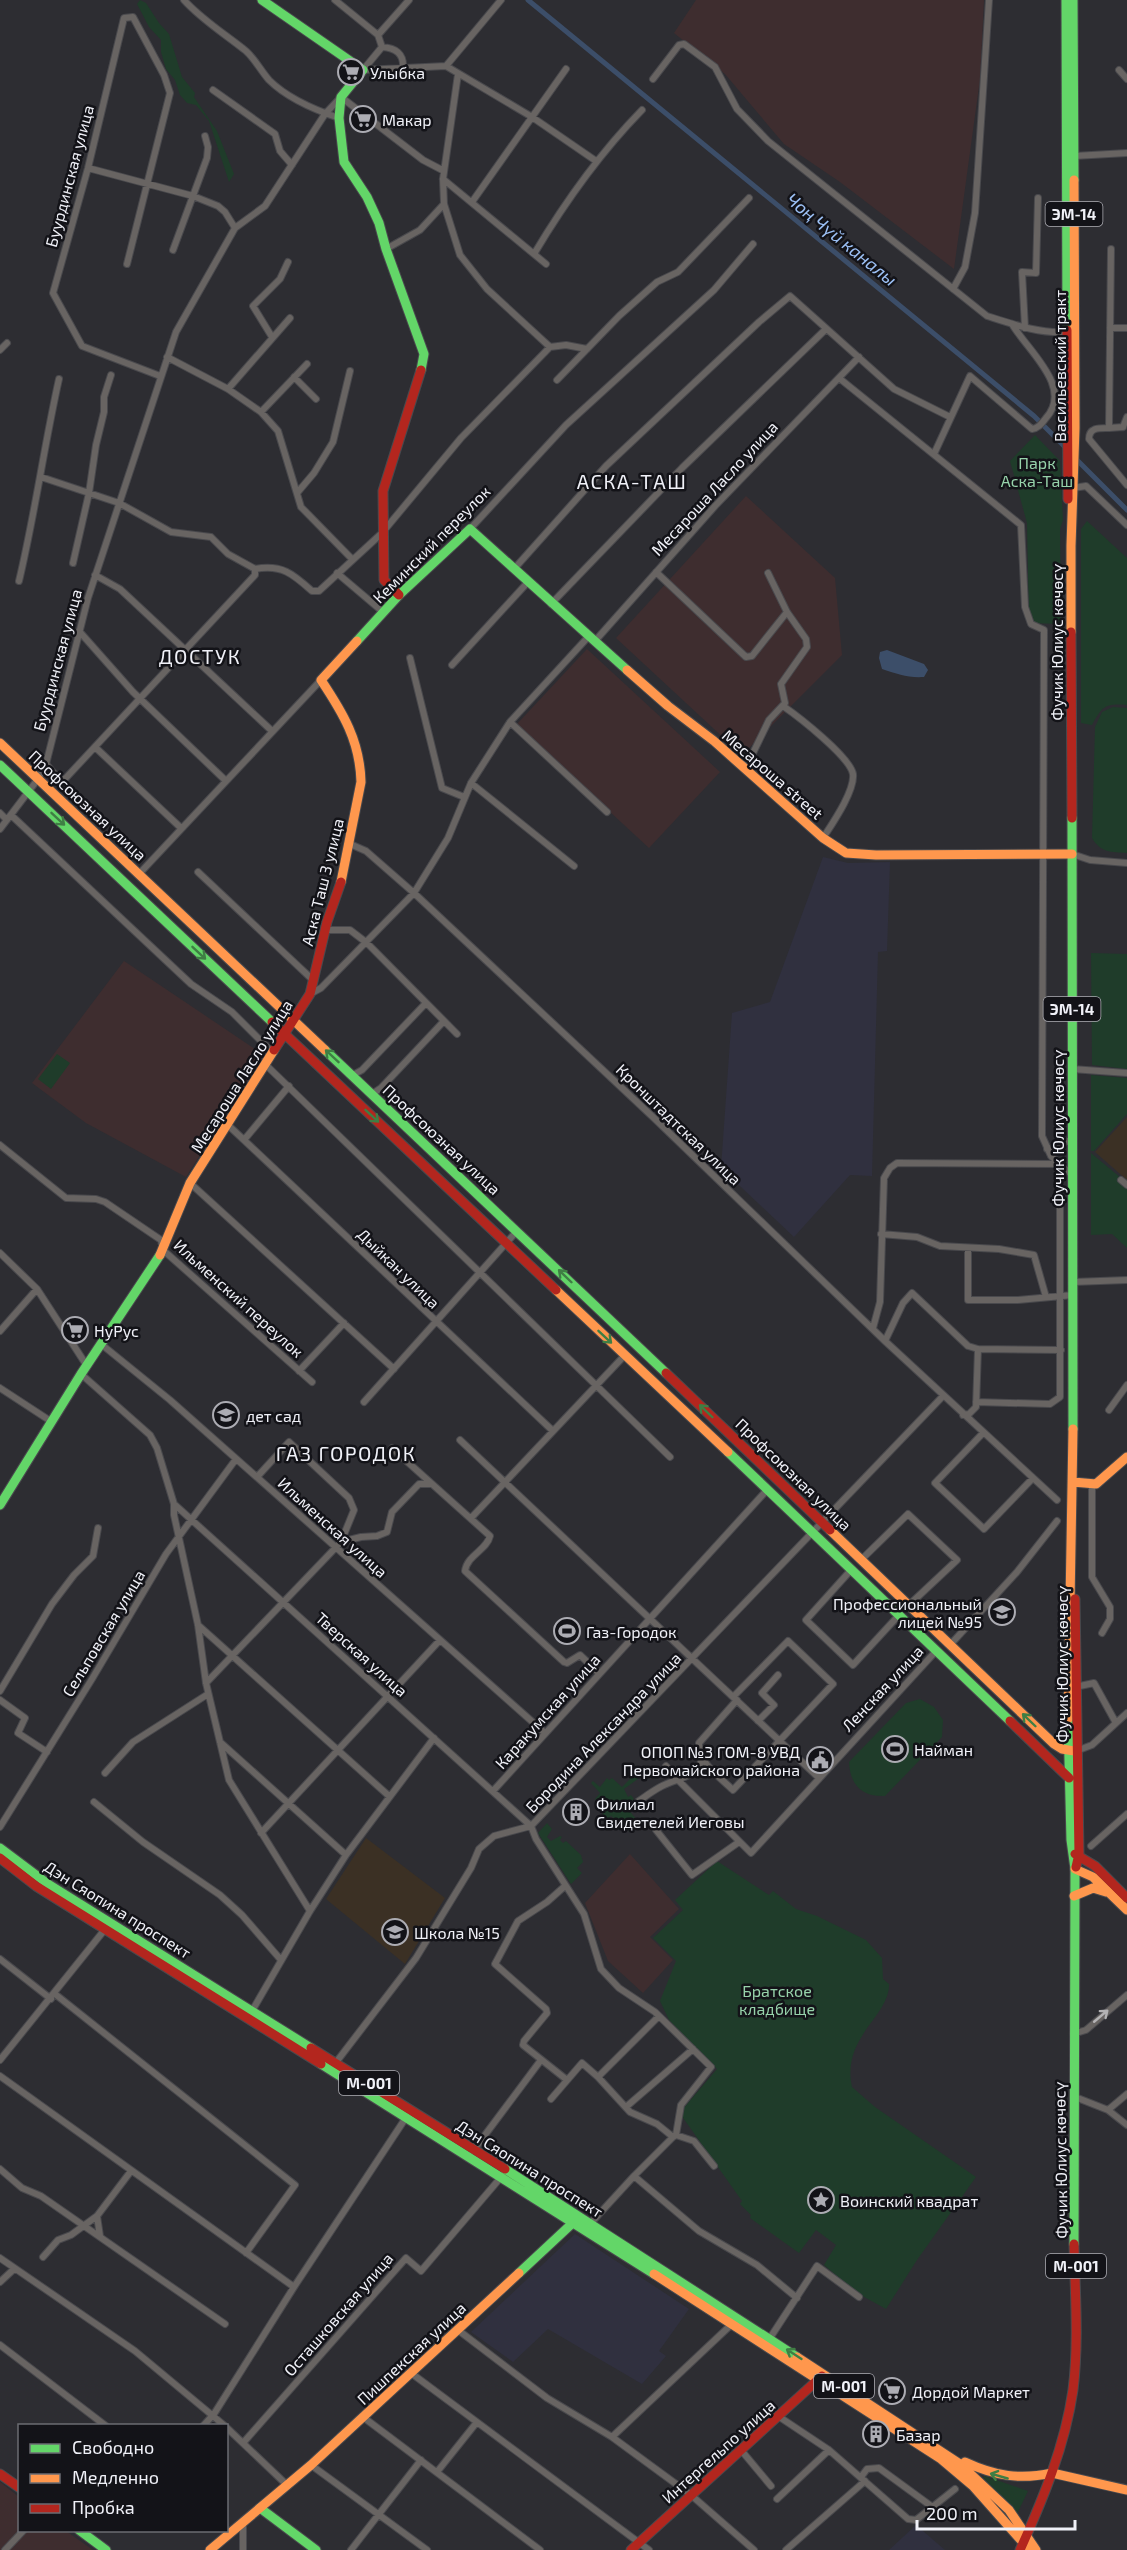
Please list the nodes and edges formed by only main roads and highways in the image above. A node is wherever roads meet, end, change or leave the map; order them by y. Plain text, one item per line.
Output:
1 (262, 0) edge
2 (1066, 0) edge
3 (1073, 0) edge
4 (1070, 475) junction
5 (470, 530) joint
6 (1071, 546) junction
7 (399, 595) junction
8 (321, 680) joint
9 (0, 742) edge
10 (0, 765) edge
11 (1072, 854) junction
12 (309, 994) joint
13 (294, 1020) junction
14 (284, 1033) junction
15 (1127, 1457) edge
16 (1073, 1482) junction
17 (1072, 1494) junction
18 (0, 1505) edge
19 (1072, 1751) junction
20 (1069, 1778) junction
21 (0, 1848) edge
22 (1075, 1854) junction
23 (0, 1858) edge
24 (1075, 1869) junction
25 (1110, 1893) junction
26 (1074, 1896) junction
27 (1126, 1905) edge
28 (108, 1925) junction
29 (331, 2067) junction
30 (472, 2153) junction
31 (577, 2220) junction
32 (735, 2321) junction
33 (821, 2377) junction
34 (948, 2454) junction
35 (1052, 2473) junction
36 (0, 2474) edge
37 (18, 2487) edge
38 (1127, 2490) edge
39 (260, 2508) junction
40 (82, 2532) edge
41 (1027, 2534) junction
42 (1025, 2548) edge
43 (106, 2550) edge
44 (210, 2550) edge
45 (316, 2550) edge
46 (631, 2550) edge
47 (1036, 2550) edge

1 - 7 main road, Буурдинская улица
2 - 4 main road, Васильевский тракт / ЭМ-14
3 - 4 main road, Васильевский тракт / ЭМ-14
4 - 6 main road, Васильевский тракт / ЭМ-14
4 - 6 main road, Васильевский тракт / ЭМ-14
5 - 7 main road, Кеминский переулок
5 - 11 main road, Месароша street
6 - 11 main road, Фучик Юлиус көчөсү / ЭМ-14
7 - 8 main road, Кеминский переулок
8 - 12 main road, Аска Таш 3 улица
9 - 13 main road, Профсоюзная улица
10 -> 14 main road, Профсоюзная улица
11 - 16 main road, Фучик Юлиус көчөсү / ЭМ-14
12 - 13 main road, Месароша Ласло улица
13 - 14 main road, Месароша Ласло улица
19 -> 13 main road, Профсоюзная улица
14 - 18 main road, Месароша Ласло улица
14 -> 20 main road, Профсоюзная улица
15 - 16 main road
16 - 17 main road, Фучик Юлиус көчөсү / ЭМ-14
17 - 19 main road, Фучик Юлиус көчөсү
17 - 19 main road, Фучик Юлиус көчөсү
19 - 20 main road, Фучик Юлиус көчөсү
19 - 22 main road, Фучик Юлиус көчөсү
20 - 22 main road, Фучик Юлиус көчөсү
21 - 28 main road, Дэн Сяопина проспект / M-001
22 - 24 main road, Фучик Юлиус көчөсү
22 - 27 main road
23 - 28 main road, Дэн Сяопина проспект / M-001
24 - 25 main road
24 - 26 main road, Фучик Юлиус көчөсү / М-001
25 - 26 main road
25 - 27 main road
26 - 35 main road, Фучик Юлиус көчөсү / М-001
28 - 29 main road, Дэн Сяопина проспект / M-001
28 - 29 main road, Дэн Сяопина проспект / M-001
29 - 30 main road, Дэн Сяопина проспект / M-001
29 - 30 main road, Дэн Сяопина проспект / M-001
30 - 31 main road, Дэн Сяопина проспект / M-001
30 - 31 main road, Дэн Сяопина проспект / M-001
31 - 32 main road, Дэн Сяопина проспект / M-001
31 - 32 main road, Дэн Сяопина проспект / M-001
31 - 39 main road, Пишпекская улица
32 - 33 main road, Дэн Сяопина проспект / M-001
33 -> 32 main road, Дэн Сяопина проспект / M-001
33 - 34 main road, Дэн Сяопина проспект / M-001
33 - 42 main road, Дэн Сяопина проспект / M-001
33 - 46 main road, Интергельпо улица
35 -> 34 main road
34 - 41 main road, Дэн Сяопина проспект / M-001
35 - 38 main road
35 - 41 main road, Фучик Юлиус көчөсү / М-001
36 - 37 main road
39 - 44 main road, Пишпекская улица
39 - 45 main road
40 - 43 main road
41 - 42 main road, Фучик Юлиус көчөсү / М-001
41 - 47 main road, Дэн Сяопина проспект

